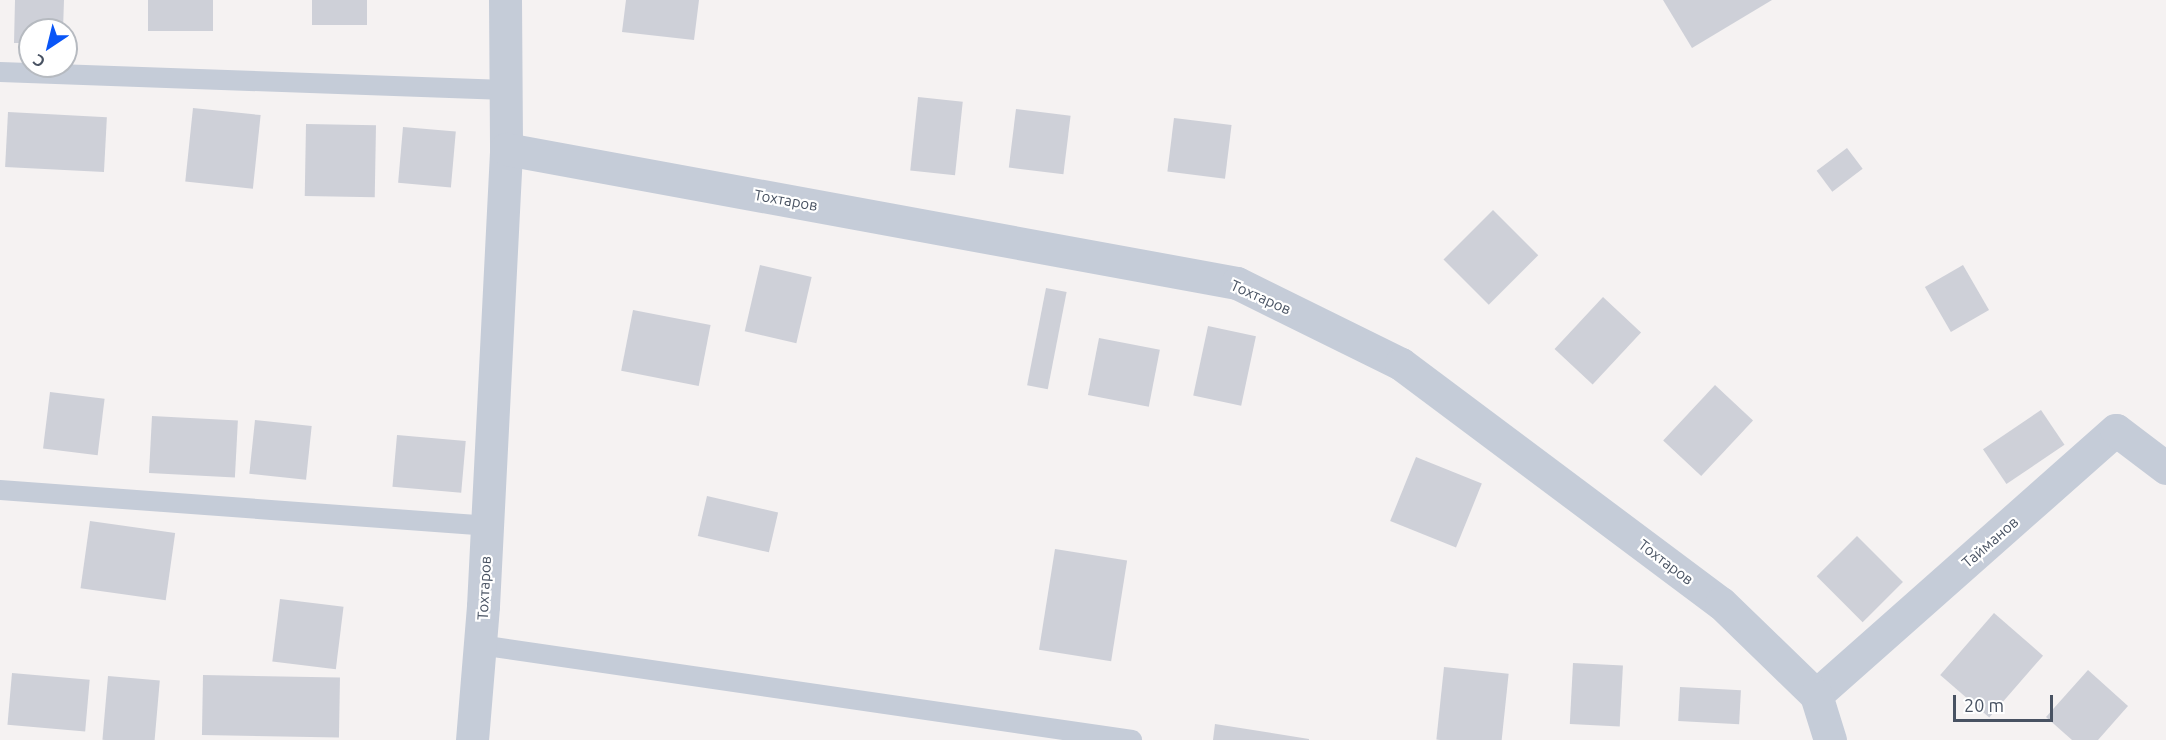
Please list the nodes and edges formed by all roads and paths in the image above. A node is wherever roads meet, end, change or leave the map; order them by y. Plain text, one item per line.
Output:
1 (505, 0) edge
2 (0, 72) edge
3 (506, 90) junction
4 (506, 149) junction
5 (2166, 468) edge
6 (0, 490) edge
7 (487, 526) junction
8 (480, 645) junction
9 (1816, 695) junction
10 (472, 740) edge
11 (1132, 740) edge
12 (1830, 740) edge

1 - 3 street, Тохтаров
2 - 3 lane
3 - 4 street, Тохтаров
4 - 7 street, Тохтаров
4 - 9 street, Тохтаров
5 - 9 street, Тайманов
6 - 7 lane
7 - 8 street, Тохтаров
8 - 10 street, Тохтаров
8 - 11 lane
9 - 12 street, Тохтаров

